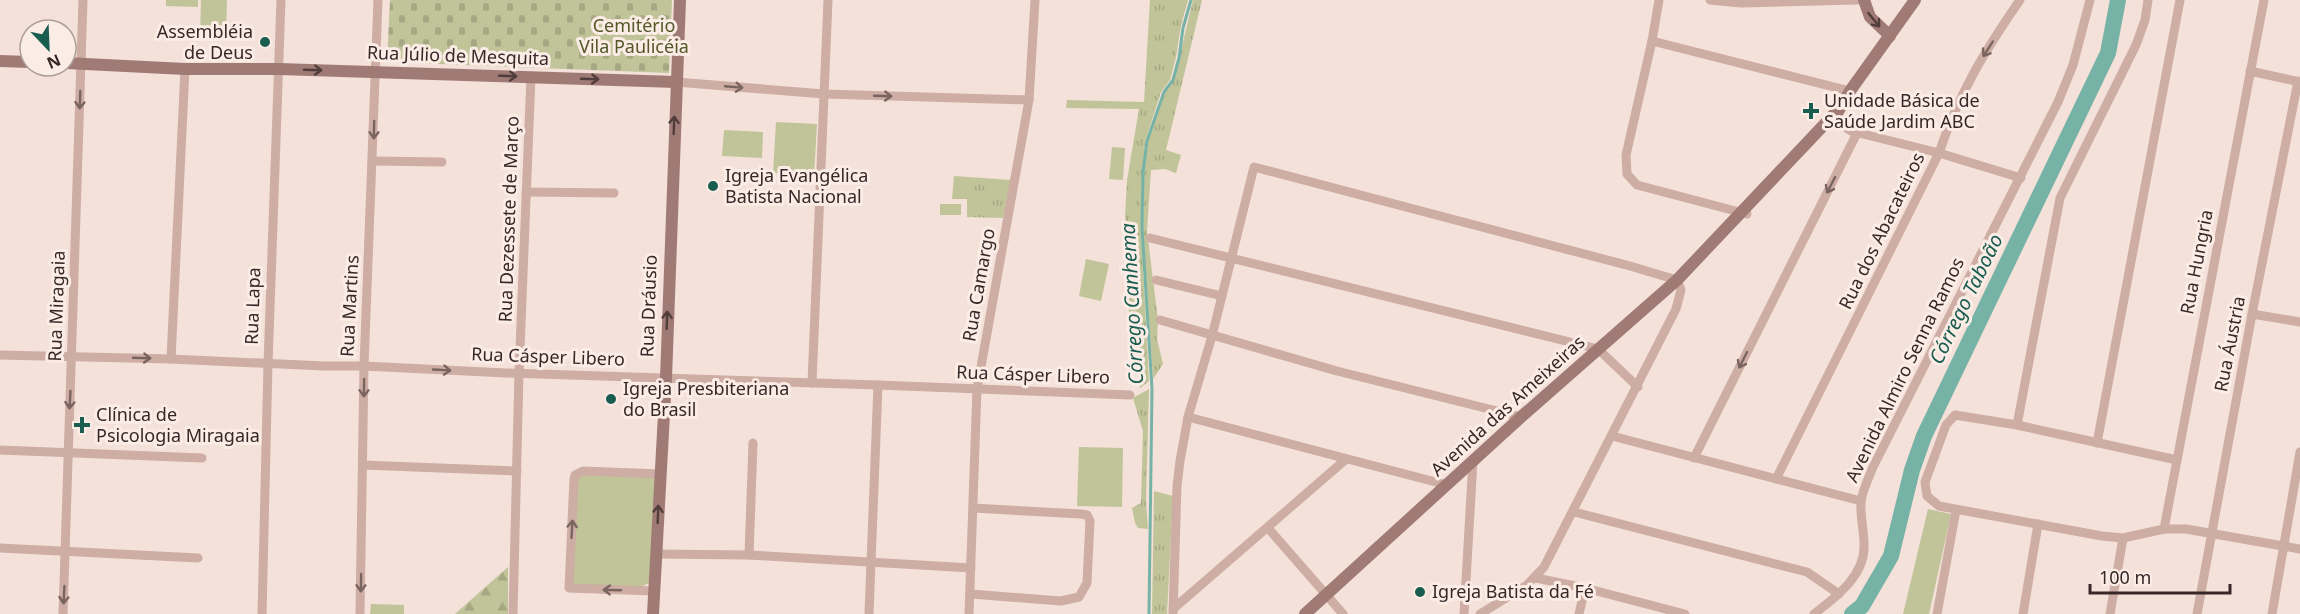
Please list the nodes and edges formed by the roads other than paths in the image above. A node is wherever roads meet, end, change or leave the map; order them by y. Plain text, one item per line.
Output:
1 (83, 0) edge
2 (281, 0) edge
3 (378, 0) edge
4 (680, 0) edge
5 (828, 0) edge
6 (1035, 0) edge
7 (1659, 0) edge
8 (1710, 0) edge
9 (1857, 0) edge
10 (1863, 0) edge
11 (1915, 0) edge
12 (2020, 0) edge
13 (2090, 0) edge
14 (2148, 0) edge
15 (2180, 0) edge
16 (2264, 0) edge
17 (1890, 36) junction
18 (1652, 41) junction
19 (0, 61) edge
20 (18, 62) edge
21 (81, 63) junction
22 (185, 69) junction
23 (279, 69) junction
24 (2250, 71) junction
25 (375, 72) junction
26 (531, 76) junction
27 (2299, 81) edge
28 (675, 82) junction
29 (1850, 92) junction
30 (824, 94) junction
31 (1029, 100) junction
32 (1834, 115) junction
33 (1857, 133) junction
34 (1939, 153) junction
35 (373, 161) junction
36 (442, 162) dead end
37 (2021, 178) junction
38 (526, 192) junction
39 (614, 193) dead end
40 (1744, 212) junction
41 (1150, 238) dead end
42 (1232, 257) junction
43 (1156, 280) dead end
44 (1677, 280) junction
45 (1222, 296) junction
46 (2252, 314) junction
47 (1160, 320) dead end
48 (2300, 322) edge
49 (1212, 336) junction
50 (1598, 349) junction
51 (0, 355) edge
52 (72, 356) junction
53 (171, 359) junction
54 (268, 364) junction
55 (364, 366) junction
56 (519, 373) junction
57 (666, 378) junction
58 (812, 383) junction
59 (879, 385) junction
60 (1638, 387) junction
61 (977, 389) junction
62 (1130, 395) dead end
63 (1188, 417) junction
64 (1521, 417) junction
65 (2016, 425) junction
66 (1612, 436) junction
67 (753, 443) dead end
68 (2097, 443) junction
69 (0, 450) edge
70 (68, 452) junction
71 (2300, 452) edge
72 (202, 458) dead end
73 (1694, 458) junction
74 (1345, 460) junction
75 (1473, 460) junction
76 (2177, 460) junction
77 (363, 465) junction
78 (517, 471) junction
79 (660, 474) junction
80 (1776, 479) junction
81 (1447, 485) junction
82 (1861, 501) junction
83 (973, 508) junction
84 (1956, 510) junction
85 (1574, 512) junction
86 (2038, 524) junction
87 (1268, 528) junction
88 (2164, 529) junction
89 (2211, 534) junction
90 (2123, 538) junction
91 (2284, 547) junction
92 (0, 548) edge
93 (2300, 549) edge
94 (66, 551) junction
95 (656, 554) junction
96 (749, 555) junction
97 (198, 558) dead end
98 (871, 561) junction
99 (971, 568) junction
100 (1536, 578) junction
101 (1586, 588) junction
102 (654, 591) junction
103 (970, 594) junction
104 (1326, 594) junction
105 (1839, 594) junction
106 (1173, 612) edge
107 (63, 614) edge
108 (262, 614) edge
109 (360, 614) edge
110 (513, 614) edge
111 (653, 614) edge
112 (869, 614) edge
113 (969, 614) edge
114 (1305, 614) edge
115 (1342, 614) edge
116 (1464, 614) edge
117 (1480, 614) edge
118 (1579, 614) edge
119 (1685, 614) edge
120 (1814, 614) edge
121 (1937, 614) edge
122 (2023, 614) edge
123 (2110, 614) edge
124 (2197, 614) edge
125 (2272, 614) edge

1 - 21 street, Rua Miragaia
2 - 23 street, Rua Lapa
3 - 25 street, Rua Martins
4 - 28 street, Rua Dráusio
5 - 30 street
6 - 31 street, Rua Camargo
7 - 18 street
8 - 9 street
10 -> 17 street
11 - 17 street, Avenida das Ameixeiras
12 -> 34 street, Rua dos Abacateiros
13 - 37 street, Avenida Almiro Senna Ramos
14 - 65 street
15 - 68 street
16 - 24 street, Rua Hungria
17 - 29 street, Avenida das Ameixeiras
18 - 29 street
18 - 40 street
19 - 20 street
21 - 22 street, Rua Júlio de Mesquita
21 -> 52 street, Rua Miragaia
22 - 23 street, Rua Júlio de Mesquita
22 - 53 street
23 -> 25 street, Rua Júlio de Mesquita
23 - 54 street, Rua Lapa
24 - 27 street
24 - 76 street, Rua Hungria
25 -> 26 street, Rua Júlio de Mesquita
25 -> 35 street, Rua Martins
26 -> 28 street, Rua Júlio de Mesquita
26 - 38 street, Rua Dezessete de Março
27 - 46 street, Rua Áustria
28 -> 30 street, Rua Júlio de Mesquita
57 -> 28 street, Rua Dráusio
29 - 32 street, Avenida das Ameixeiras
30 -> 31 street, Rua Júlio de Mesquita
30 - 58 street
31 - 61 street, Rua Camargo
32 - 33 street
32 - 40 street, Avenida das Ameixeiras
33 - 34 street
33 -> 73 street
34 - 37 street
34 - 80 street, Rua dos Abacateiros
35 - 36 street
35 - 55 street, Rua Martins
37 - 82 street, Avenida Almiro Senna Ramos
38 - 39 street
38 - 56 street, Rua Dezessete de Março
40 - 44 street, Avenida das Ameixeiras
41 - 42 street
42 - 44 street
42 - 45 street
42 - 50 street
43 - 45 street
44 - 50 street, Avenida das Ameixeiras
44 - 60 street
45 - 49 street
46 - 48 street
46 - 89 street, Rua Áustria
47 - 49 street
49 - 63 street
49 - 64 street
50 - 60 street
50 - 64 street, Avenida das Ameixeiras
51 - 52 street, Rua Cásper Libero
52 -> 53 street, Rua Cásper Libero
52 -> 70 street, Rua Miragaia
53 - 54 street, Rua Cásper Libero
54 - 55 street, Rua Cásper Libero
54 - 108 street, Rua Lapa
55 -> 56 street, Rua Cásper Libero
55 -> 77 street, Rua Martins
56 - 57 street, Rua Cásper Libero
56 - 78 street, Rua Dezessete de Março
57 - 58 street, Rua Cásper Libero
57 - 79 street, Rua Dráusio
58 - 59 street, Rua Cásper Libero
59 - 61 street, Rua Cásper Libero
59 - 98 street
60 - 66 street
61 - 62 street, Rua Cásper Libero
61 - 83 street, Rua Camargo
63 - 74 street
63 - 106 street
64 - 75 street, Avenida das Ameixeiras
65 - 68 street
65 - 84 street
66 - 73 street
66 - 85 street
67 - 96 street
68 - 76 street
69 - 70 street
70 - 72 street
70 - 94 street, Rua Miragaia
71 - 91 street
73 - 80 street
74 - 81 street
74 - 87 street
75 - 81 street, Avenida das Ameixeiras
75 - 116 street
76 - 88 street, Rua Hungria
77 - 78 street
77 -> 109 street, Rua Martins
78 - 110 street, Rua Dezessete de Março
95 -> 79 street, Rua Dráusio
102 -> 79 street
80 - 82 street
81 - 104 street, Avenida das Ameixeiras
82 - 105 street, Avenida Almiro Senna Ramos
83 - 99 street, Rua Camargo
83 - 103 street
84 - 86 street
84 - 121 street
85 - 100 street
85 - 105 street
86 - 90 street
86 - 122 street
87 - 104 street
87 - 106 street
88 - 89 street
88 - 90 street
89 - 91 street
89 - 124 street, Rua Áustria
90 - 123 street
91 - 93 street
91 - 125 street
92 - 94 street
94 - 97 street
94 -> 107 street, Rua Miragaia
95 - 96 street
95 - 102 street, Rua Dráusio
96 - 98 street
98 - 99 street
98 - 112 street
99 - 103 street, Rua Camargo
100 - 101 street
100 - 117 street
101 - 118 street
101 - 119 street
102 - 111 street, Rua Dráusio
103 - 113 street, Rua Camargo
104 - 114 street, Avenida das Ameixeiras
104 - 115 street
105 - 120 street, Avenida Almiro Senna Ramos

